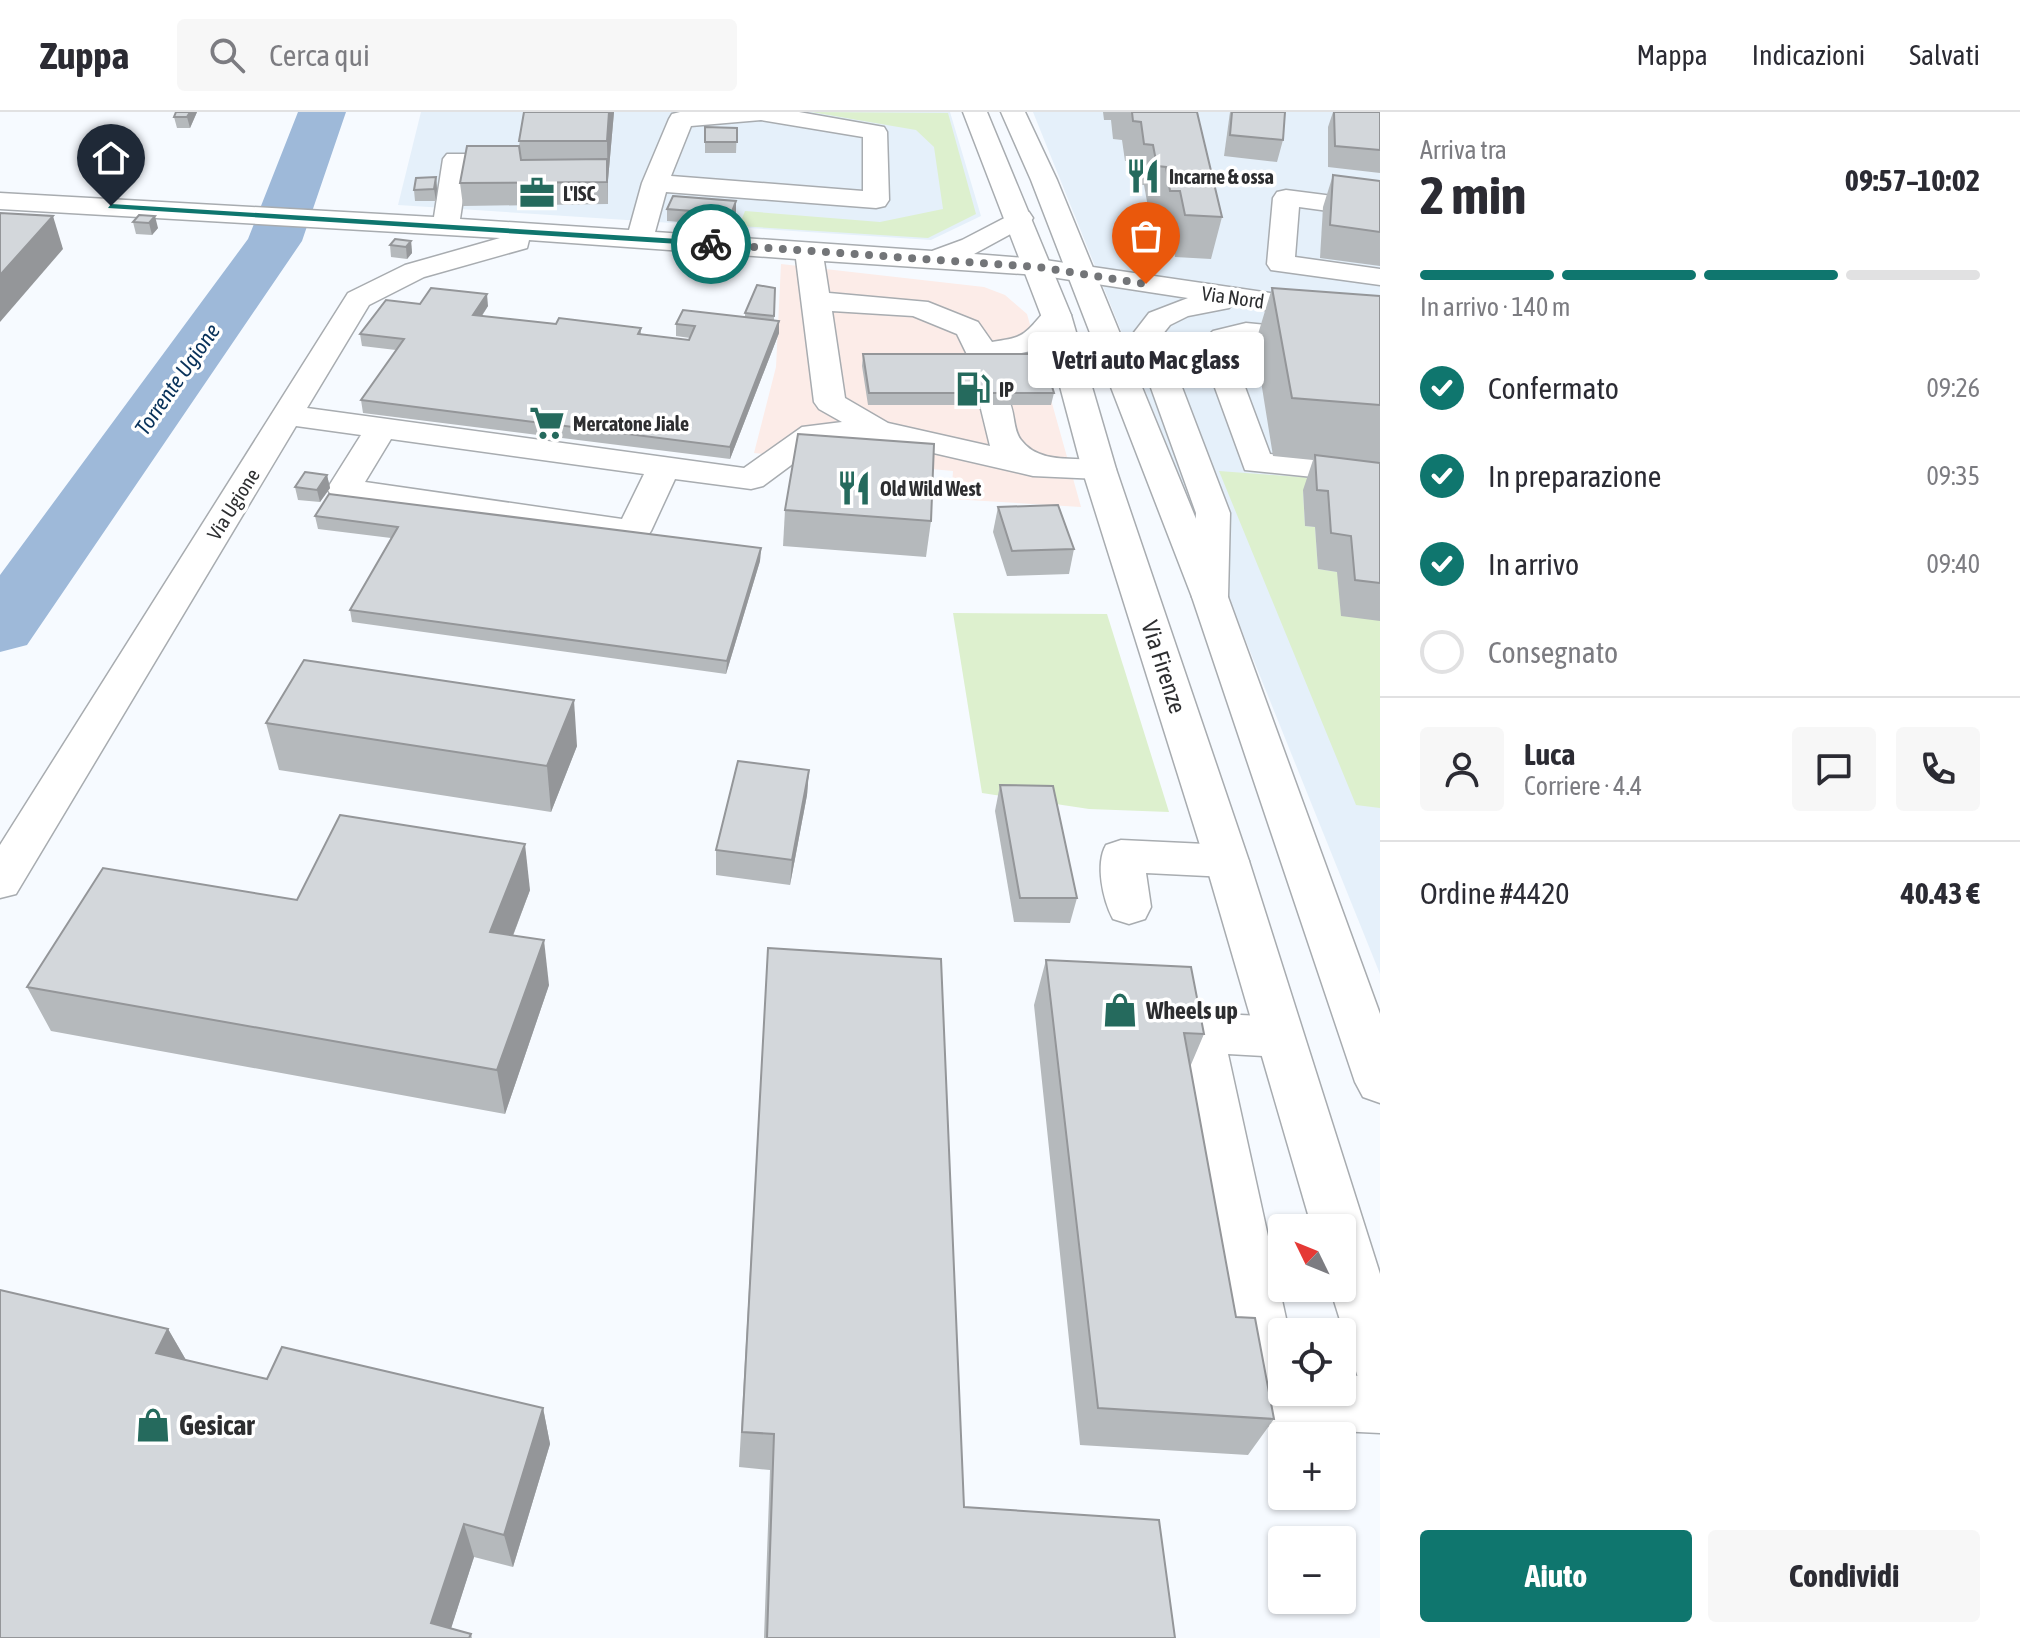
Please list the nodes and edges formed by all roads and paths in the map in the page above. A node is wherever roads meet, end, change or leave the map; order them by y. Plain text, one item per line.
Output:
1 (975, 112) edge
2 (1013, 112) edge
3 (456, 159) dead end
4 (655, 183) junction
5 (0, 201) edge
6 (1380, 210) edge
7 (1020, 218) junction
8 (446, 226) junction
9 (550, 234) junction
10 (640, 239) junction
11 (809, 250) junction
12 (928, 259) junction
13 (1038, 267) junction
14 (1079, 272) junction
15 (1380, 277) edge
16 (816, 301) junction
17 (1266, 302) junction
18 (1056, 315) junction
19 (1380, 318) edge
20 (1380, 344) edge
21 (996, 405) edge
22 (287, 415) junction
23 (382, 428) junction
24 (877, 430) junction
25 (1033, 466) junction
26 (664, 467) junction
27 (1099, 469) junction
28 (1380, 474) edge
29 (1210, 597) junction
30 (1227, 861) junction
31 (0, 882) edge
32 (1129, 907) dead end
33 (1280, 1037) junction
34 (1380, 1082) edge
35 (1335, 1214) edge
36 (1356, 1285) edge
37 (1380, 1365) edge
38 (1380, 1405) edge

1 - 7 street, Via Firenze
2 - 14 street
3 - 8 street
4 - 4 street
4 - 10 street
5 - 8 street, Via Nord
6 - 15 street
7 - 12 street
7 - 13 street, Via Firenze
8 - 9 street, Via Nord
9 - 10 street, Via Nord
9 - 22 street, Via Ugione
10 - 11 street, Via Nord
11 - 12 street, Via Nord
11 - 16 street
12 - 13 street, Via Nord
13 - 14 street, Via Nord
13 - 18 street, Via Firenze
14 - 17 street, Via Nord
14 - 29 street
16 - 18 street
16 - 24 street
17 - 19 street, Via Nord
17 - 29 street
18 - 27 street, Via Firenze
20 - 28 street
21 - 25 street
22 - 23 street
22 - 31 street, Via Ugione
23 - 26 street
23 - 26 street
24 - 25 street
24 - 26 street
25 - 27 street
27 - 30 street, Via Firenze
29 - 34 street
30 - 32 street
30 - 33 street, Via Firenze
33 - 35 street, Via Firenze
33 - 38 street
36 - 37 street

